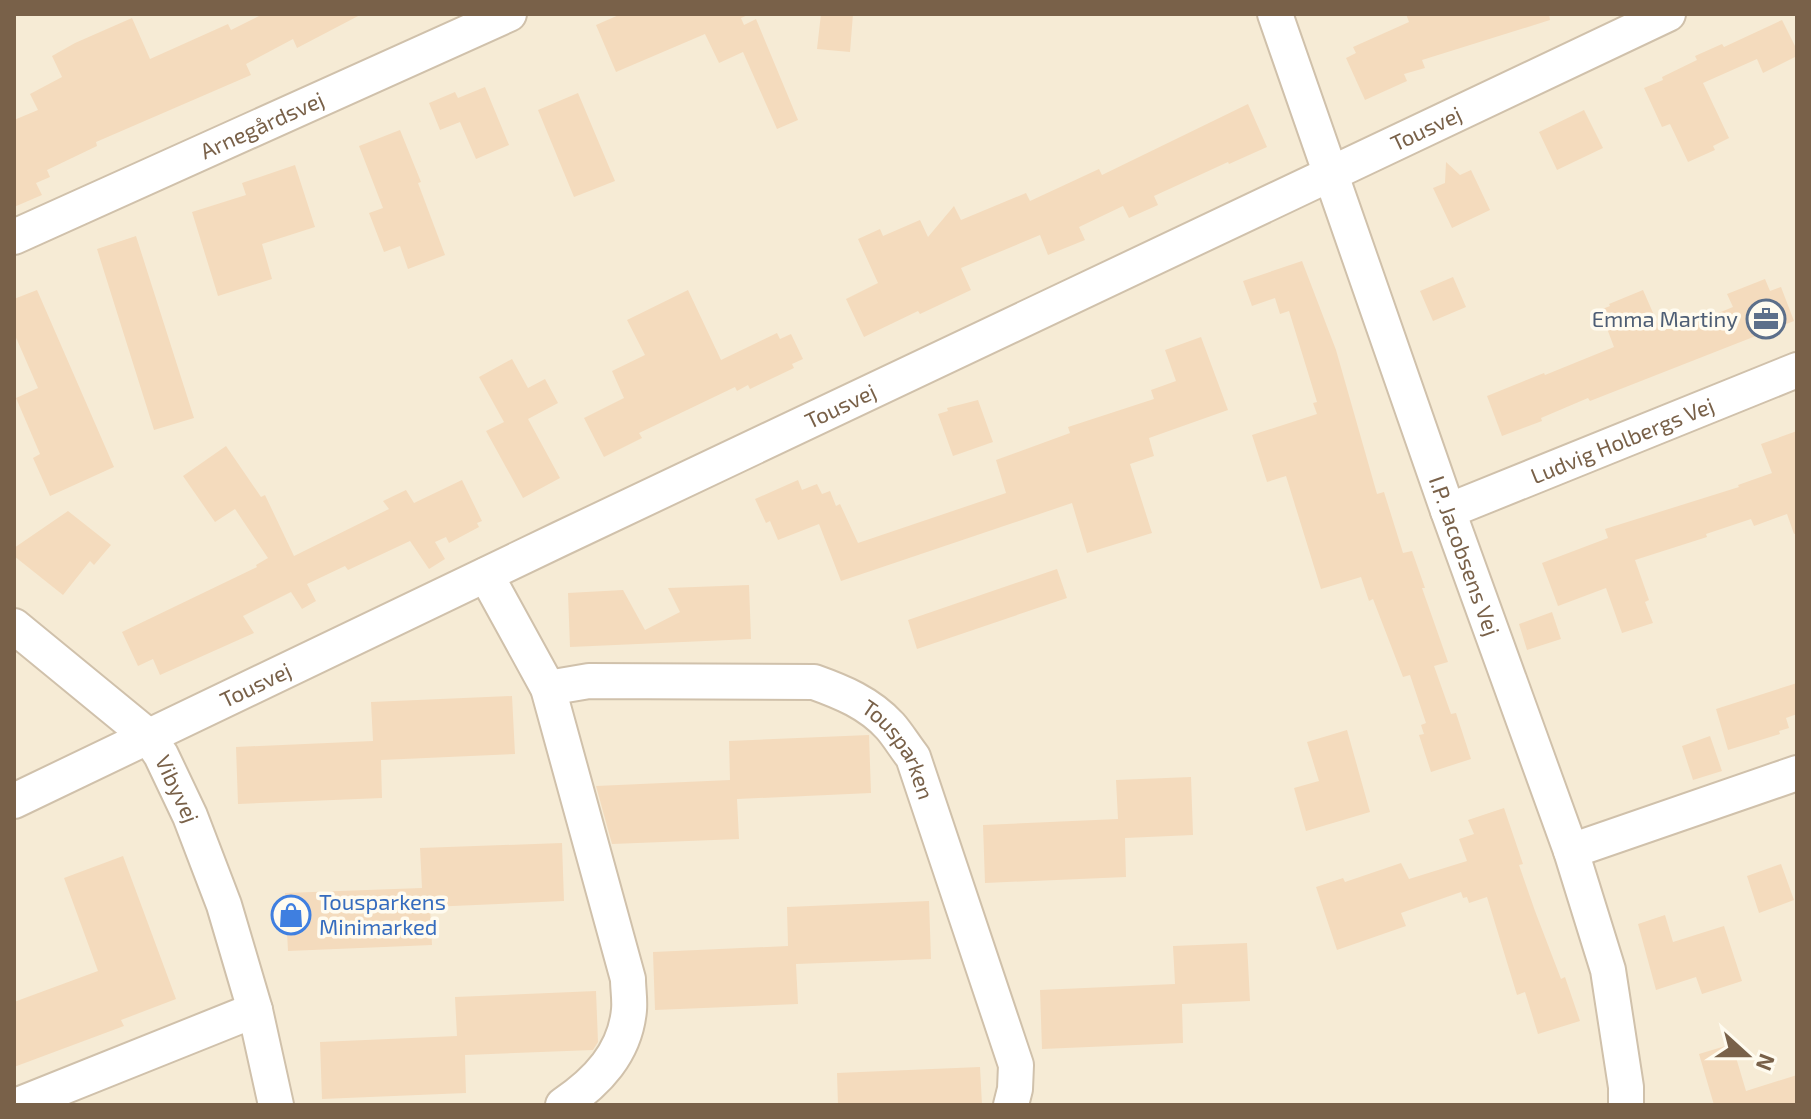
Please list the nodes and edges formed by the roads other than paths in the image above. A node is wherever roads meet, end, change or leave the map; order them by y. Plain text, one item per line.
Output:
1 (509, 14) edge
2 (1275, 14) edge
3 (1668, 14) edge
4 (1331, 173) junction
5 (14, 237) edge
6 (1797, 370) edge
7 (1448, 511) junction
8 (486, 575) junction
9 (14, 626) edge
10 (548, 688) junction
11 (148, 736) junction
12 (1797, 773) edge
13 (14, 801) edge
14 (1571, 851) junction
15 (255, 1010) junction
16 (18, 1105) edge
17 (276, 1105) edge
18 (563, 1105) edge
19 (1011, 1105) edge
20 (1626, 1105) edge

1 - 5 street, Arnegårdsvej
2 - 4 street, I.P. Jacobsens Vej
3 - 4 street, Tousvej
4 - 7 street, I.P. Jacobsens Vej
4 - 8 street, Tousvej
6 - 7 street, Ludvig Holbergs Vej
7 - 14 street, I.P. Jacobsens Vej
8 - 10 street
8 - 11 street, Tousvej
9 - 11 street, Vibyvej
10 - 18 street
10 - 19 street, Tousparken
11 - 13 street, Tousvej
11 - 15 street, Vibyvej
12 - 14 street
14 - 20 street, I.P. Jacobsens Vej
15 - 16 street
15 - 17 street, Vibyvej

